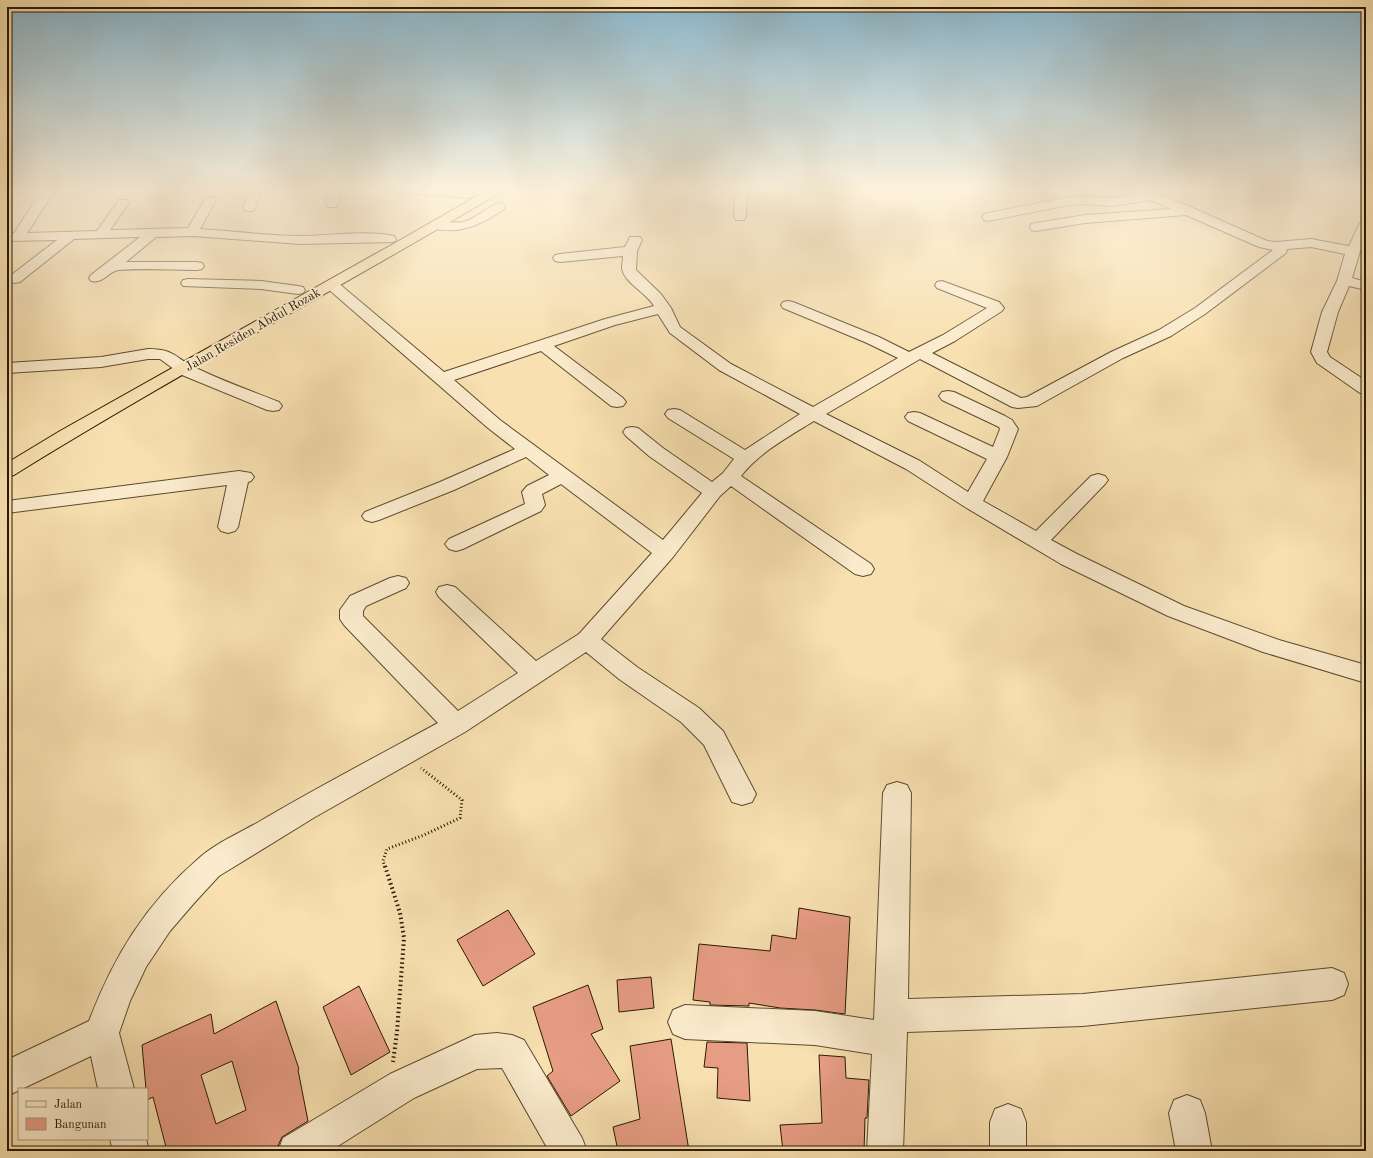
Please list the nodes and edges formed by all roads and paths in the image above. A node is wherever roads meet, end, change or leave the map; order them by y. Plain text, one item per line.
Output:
1 (62, 242) edge
2 (142, 242) edge
3 (384, 242) edge
4 (406, 242) edge
5 (1259, 242) edge
6 (1357, 242) edge
7 (1276, 246) junction
8 (1353, 251) junction
9 (560, 258) dead end
10 (113, 266) junction
11 (197, 266) dead end
12 (15, 278) dead end
13 (96, 278) dead end
14 (1344, 282) junction
15 (188, 283) dead end
16 (332, 285) junction
17 (942, 285) dead end
18 (1366, 286) edge
19 (298, 290) junction
20 (788, 305) dead end
21 (664, 308) junction
22 (538, 346) junction
23 (915, 355) junction
24 (179, 365) junction
25 (7, 368) edge
26 (442, 378) junction
27 (1366, 389) edge
28 (948, 396) dead end
29 (617, 402) dead end
30 (274, 406) dead end
31 (674, 414) dead end
32 (813, 414) junction
33 (914, 417) dead end
34 (632, 432) dead end
35 (527, 450) junction
36 (7, 455) edge
37 (998, 457) junction
38 (7, 471) edge
39 (562, 476) junction
40 (729, 476) junction
41 (1098, 480) dead end
42 (972, 503) junction
43 (8, 509) edge
44 (372, 516) dead end
45 (228, 527) dead end
46 (1038, 541) junction
47 (456, 544) dead end
48 (665, 552) junction
49 (864, 569) dead end
50 (398, 583) dead end
51 (447, 592) dead end
52 (587, 640) junction
53 (534, 674) junction
54 (1366, 674) edge
55 (456, 725) junction
56 (404, 754) junction
57 (897, 793) dead end
58 (742, 794) dead end
59 (1332, 984) dead end
60 (685, 1022) dead end
61 (890, 1028) junction
62 (102, 1033) junction
63 (7, 1078) edge
64 (116, 1088) edge
65 (389, 1095) junction
66 (1187, 1113) dead end
67 (128, 1140) edge
68 (131, 1151) edge
69 (296, 1151) edge
70 (569, 1151) edge
71 (885, 1151) edge
72 (1194, 1151) edge

1 - 12 street
2 - 10 street
3 - 19 highway, Jalan Residen Abdul Rozak
4 - 16 highway, Jalan Residen Abdul Rozak
5 - 7 street
6 - 8 street
7 - 8 street
7 - 23 street
8 - 14 street
9 - 21 street
10 - 11 street
10 - 13 street
14 - 18 street
14 - 27 street
15 - 19 street
16 - 24 highway, Jalan Residen Abdul Rozak
16 - 26 street
17 - 23 street
19 - 24 highway, Jalan Residen Abdul Rozak
20 - 23 street
21 - 22 street
21 - 32 street
22 - 26 street
22 - 29 street
23 - 32 street
24 - 25 street
24 - 30 street
24 - 36 highway, Jalan Residen Abdul Rozak
24 - 38 highway, Jalan Residen Abdul Rozak
26 - 35 street
28 - 37 street
31 - 40 street
32 - 40 street
32 - 42 street
33 - 37 street
34 - 40 street
35 - 39 street
35 - 44 street
37 - 42 street
39 - 47 street
39 - 48 street
40 - 48 street
40 - 49 street
41 - 46 street
42 - 46 street
43 - 45 street
46 - 54 street
48 - 52 street
50 - 55 street
51 - 53 street
52 - 53 street
52 - 58 street
53 - 55 street
55 - 56 street
56 - 62 street
56 - 65 path
57 - 61 street
59 - 61 street
60 - 61 street
61 - 71 street
62 - 63 street
62 - 64 street
65 - 69 street
65 - 70 street
66 - 72 street
67 - 68 street

